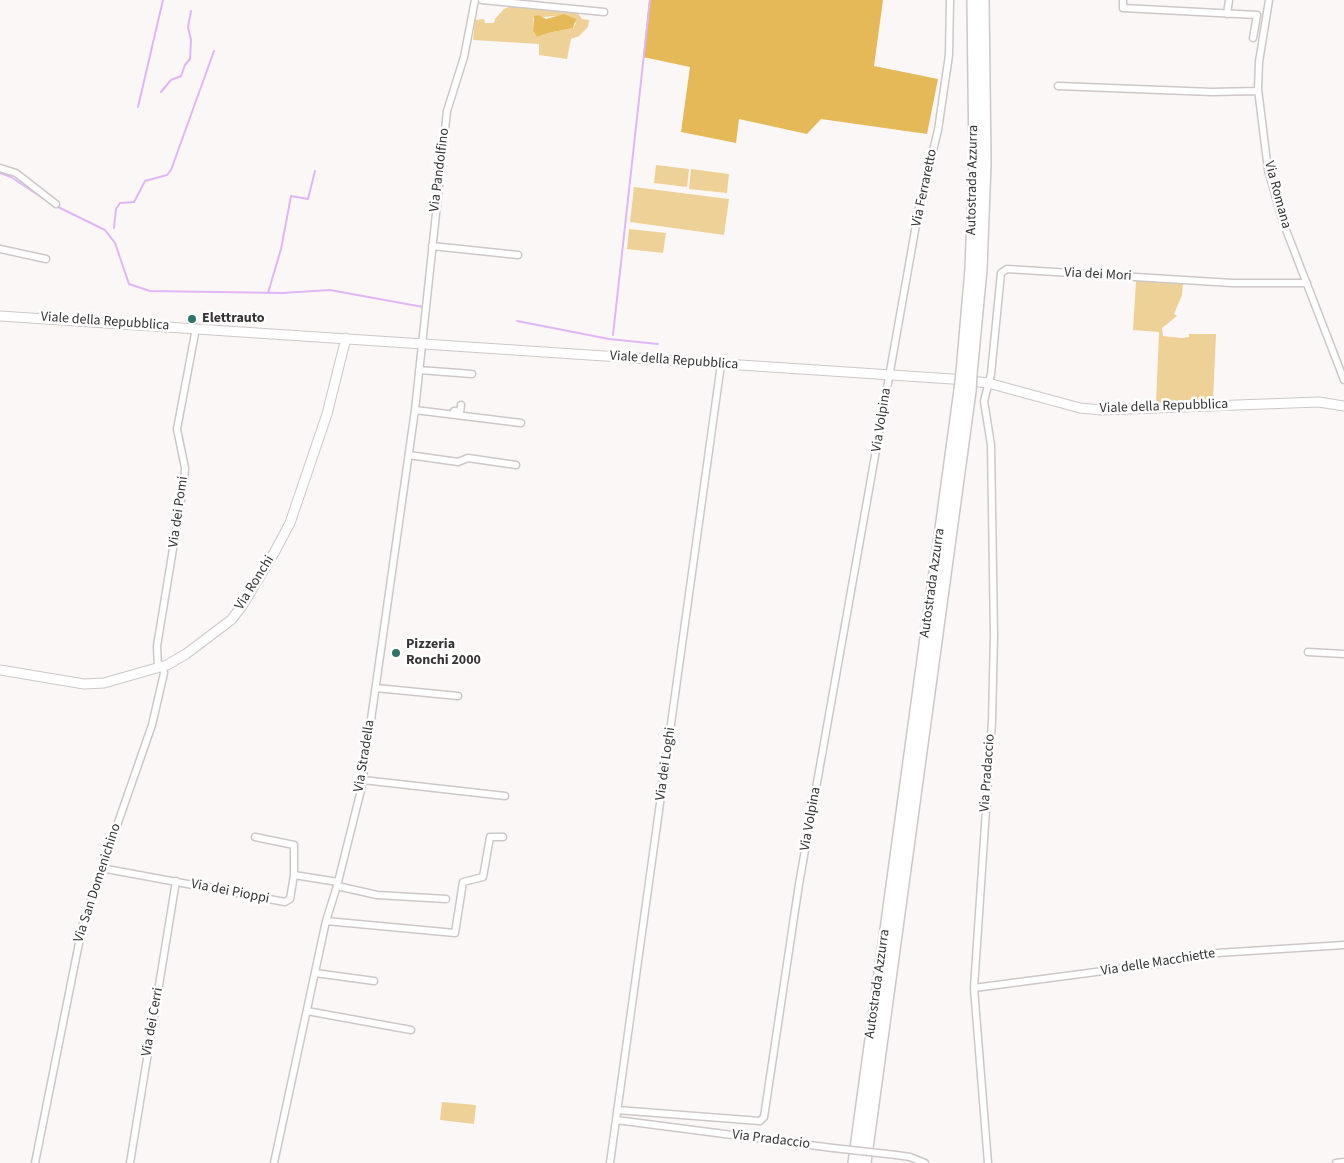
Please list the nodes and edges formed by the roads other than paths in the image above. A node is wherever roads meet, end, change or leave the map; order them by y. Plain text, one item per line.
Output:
1 (475, 0) edge
2 (482, 0) edge
3 (950, 0) edge
4 (973, 0) edge
5 (983, 0) edge
6 (1123, 0) edge
7 (1230, 0) edge
8 (1269, 0) edge
9 (604, 12) dead end
10 (1227, 14) junction
11 (1253, 38) dead end
12 (1058, 86) dead end
13 (1258, 91) junction
14 (0, 168) edge
15 (56, 204) dead end
16 (432, 246) junction
17 (0, 249) edge
18 (518, 255) dead end
19 (46, 259) dead end
20 (1308, 283) junction
21 (0, 316) edge
22 (196, 328) junction
23 (346, 338) junction
24 (422, 343) junction
25 (721, 364) junction
26 (419, 370) junction
27 (967, 373) junction
28 (472, 374) dead end
29 (889, 375) junction
30 (1344, 380) edge
31 (988, 383) junction
32 (965, 390) junction
33 (461, 405) dead end
34 (1344, 406) edge
35 (415, 409) junction
36 (521, 423) dead end
37 (409, 455) junction
38 (516, 465) dead end
39 (1308, 652) dead end
40 (1344, 654) edge
41 (161, 667) junction
42 (0, 670) edge
43 (376, 688) junction
44 (458, 696) dead end
45 (362, 780) junction
46 (506, 796) dead end
47 (255, 837) dead end
48 (503, 837) dead end
49 (101, 868) junction
50 (294, 875) junction
51 (176, 881) junction
52 (338, 884) junction
53 (446, 900) dead end
54 (326, 921) junction
55 (1344, 945) edge
56 (315, 973) junction
57 (374, 981) dead end
58 (974, 988) junction
59 (306, 1011) junction
60 (411, 1030) dead end
61 (617, 1110) junction
62 (616, 1120) junction
63 (1344, 1162) edge
64 (35, 1163) edge
65 (130, 1163) edge
66 (274, 1163) edge
67 (610, 1163) edge
68 (854, 1163) edge
69 (865, 1163) edge
70 (925, 1163) edge
71 (988, 1163) edge
72 (1336, 1163) edge

1 - 16 street, Via Pandolfino
2 - 9 street
3 - 29 street, Via Ferraretto
4 - 27 highway, Autostrada Azzurra
5 - 27 highway, Autostrada Azzurra
6 - 10 street
7 - 10 street
8 - 13 street, Via Romana
10 - 11 street
12 - 13 street
13 - 20 street, Via Romana
14 - 15 street
16 - 18 street
16 - 24 street, Via Pandolfino
17 - 19 street
20 - 30 street, Via Romana
20 - 31 street, Via dei Mori
21 - 22 main road, Viale della Repubblica
22 - 23 main road, Viale della Repubblica
22 - 41 street, Via dei Pomi
23 - 24 main road, Viale della Repubblica
23 - 41 main road, Via Ronchi
24 - 25 main road, Viale della Repubblica
24 - 26 street, Via Stradella
25 - 29 main road, Viale della Repubblica
25 - 61 street, Via dei Loghi
26 - 28 street
26 - 35 street, Via Stradella
27 - 32 highway, Autostrada Azzurra, bridge
29 - 31 main road, Viale della Repubblica
29 - 61 street, Via Volpina
31 - 34 main road, Viale della Repubblica
31 - 58 street, Via Pradaccio
32 - 68 highway, Autostrada Azzurra
32 - 69 highway, Autostrada Azzurra
33 - 35 street
35 - 36 street
35 - 37 street, Via Stradella
37 - 38 street
37 - 43 street, Via Stradella
39 - 40 street
41 - 42 main road, Via Ronchi
41 - 49 street, Via San Domenichino
43 - 44 street
43 - 45 street, Via Stradella
45 - 46 street
45 - 52 street, Via Stradella
47 - 50 street, Via dei Pioppi
48 - 54 street
49 - 51 street, Via dei Pioppi
49 - 64 street, Via San Domenichino
50 - 51 street, Via dei Pioppi
50 - 52 street
51 - 65 street, Via dei Cerri
52 - 53 street
52 - 54 street, Via Stradella
54 - 56 street, Via Stradella
55 - 58 street, Via delle Macchiette
56 - 57 street
56 - 59 street, Via Stradella
58 - 71 street, Via Pradaccio
59 - 60 street
59 - 66 street, Via Stradella
61 - 62 street, Via dei Loghi
62 - 67 street, Via dei Loghi
62 - 70 street, Via Pradaccio, bridge
63 - 72 street

